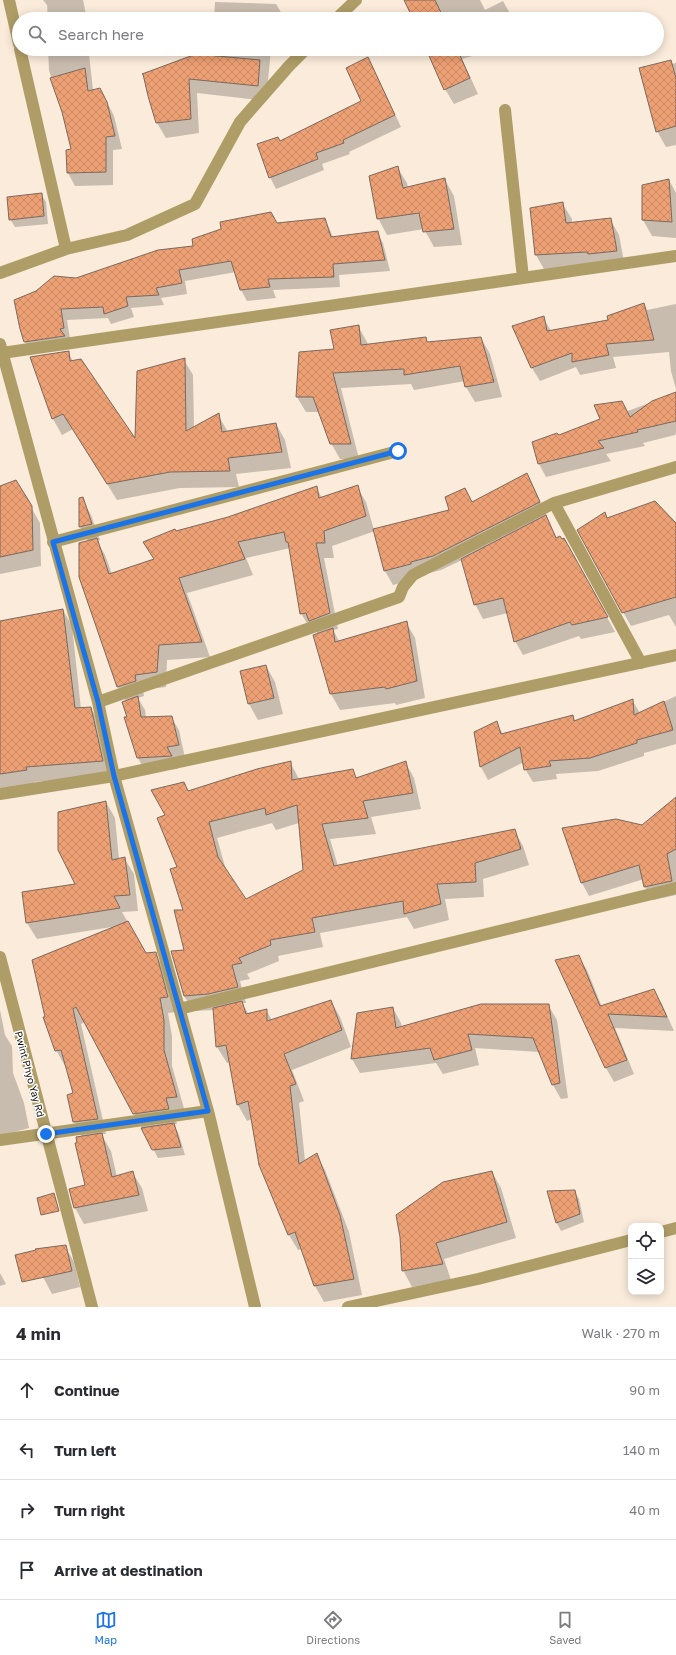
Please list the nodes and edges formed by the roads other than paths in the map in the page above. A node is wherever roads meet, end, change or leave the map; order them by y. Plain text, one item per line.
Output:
1 (9, 0) edge
2 (356, 0) edge
3 (343, 12) edge
4 (12, 13) edge
5 (22, 56) edge
6 (299, 56) edge
7 (505, 110) dead end
8 (66, 249) junction
9 (676, 256) edge
10 (0, 273) edge
11 (523, 278) junction
12 (1, 348) edge
13 (398, 451) dead end
14 (676, 467) edge
15 (554, 503) junction
16 (53, 542) junction
17 (676, 655) edge
18 (641, 663) junction
19 (98, 702) junction
20 (114, 776) junction
21 (0, 794) edge
22 (676, 888) edge
23 (0, 957) edge
24 (179, 1009) junction
25 (208, 1111) junction
26 (46, 1134) junction
27 (0, 1140) edge
28 (676, 1228) edge
29 (664, 1231) edge
30 (628, 1241) edge
31 (92, 1307) edge
32 (256, 1307) edge
33 (348, 1307) edge

1 - 4 street
2 - 3 street
5 - 8 street
6 - 8 street
7 - 11 street
8 - 10 street
9 - 11 street
11 - 12 street
12 - 16 street
13 - 16 street
14 - 15 street
15 - 18 street
15 - 19 street
16 - 19 street
17 - 18 street
18 - 20 street
19 - 20 street
20 - 21 street
20 - 24 street
22 - 24 street
23 - 26 street, Pwint Phyo Yay Rd
24 - 25 street
25 - 26 street
25 - 32 street
26 - 27 street
26 - 31 street, Pwint Phyo Yay Rd
28 - 29 street
30 - 33 street

